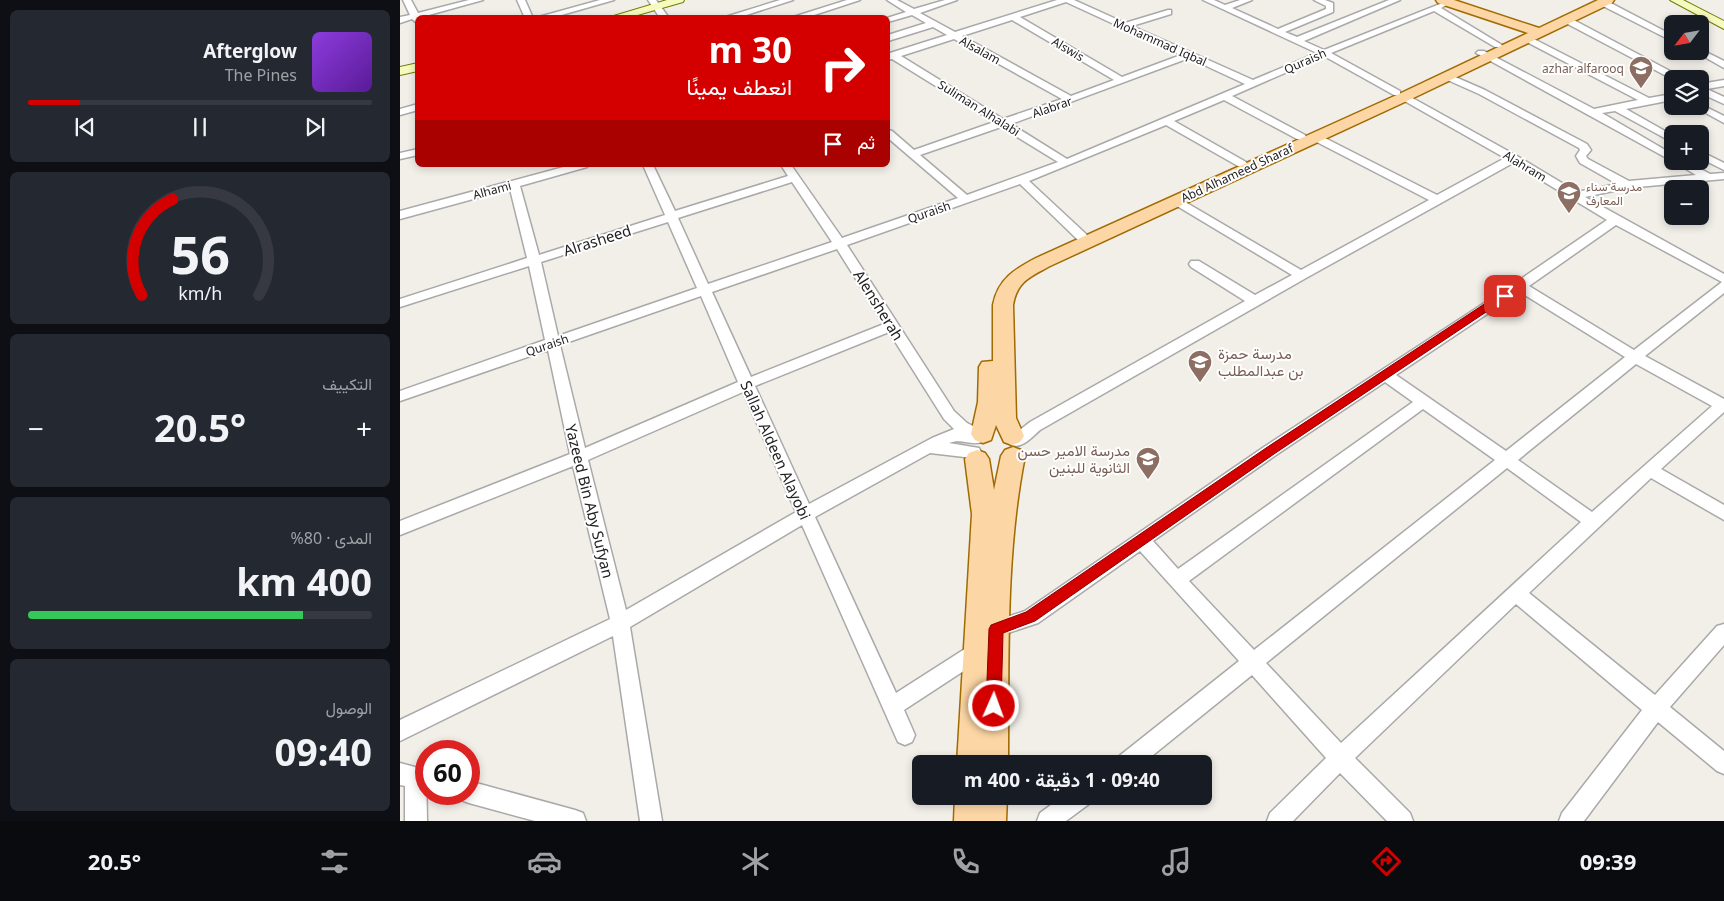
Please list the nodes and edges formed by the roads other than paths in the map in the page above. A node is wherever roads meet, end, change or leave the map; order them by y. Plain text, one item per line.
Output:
1 (407, 0) edge
2 (479, 0) edge
3 (521, 0) edge
4 (610, 0) edge
5 (679, 0) edge
6 (789, 0) edge
7 (856, 0) edge
8 (891, 0) edge
9 (953, 0) edge
10 (1066, 0) edge
11 (1207, 0) edge
12 (1248, 0) edge
13 (1318, 0) edge
14 (1396, 0) edge
15 (1675, 0) edge
16 (1684, 0) edge
17 (1601, 1) edge
18 (1448, 2) edge
19 (654, 3) edge
20 (1224, 8) junction
21 (912, 12) junction
22 (1168, 12) dead end
23 (432, 15) edge
24 (528, 15) edge
25 (551, 15) edge
26 (620, 15) edge
27 (663, 15) edge
28 (736, 15) edge
29 (804, 15) edge
30 (1013, 16) junction
31 (415, 18) edge
32 (890, 19) edge
33 (1565, 19) junction
34 (400, 20) edge
35 (415, 20) edge
36 (1724, 21) edge
37 (933, 24) junction
38 (1126, 26) junction
39 (1724, 26) edge
40 (1529, 29) junction
41 (1278, 32) junction
42 (1664, 34) edge
43 (954, 35) junction
44 (890, 37) edge
45 (1298, 40) junction
46 (1489, 51) junction
47 (1324, 53) junction
48 (1190, 55) junction
49 (890, 56) edge
50 (1709, 56) edge
51 (1724, 64) edge
52 (415, 68) edge
53 (400, 71) edge
54 (1664, 71) edge
55 (1446, 76) junction
56 (1122, 81) junction
57 (1724, 83) edge
58 (1253, 84) junction
59 (1709, 86) edge
60 (1709, 93) edge
61 (1400, 95) junction
62 (1224, 96) junction
63 (1664, 98) edge
64 (1070, 100) junction
65 (1647, 101) junction
66 (1724, 101) edge
67 (1616, 107) junction
68 (415, 108) edge
69 (400, 112) edge
70 (1593, 112) junction
71 (1709, 112) edge
72 (1724, 120) edge
73 (1166, 121) junction
74 (1005, 123) junction
75 (1664, 134) edge
76 (890, 135) edge
77 (1308, 137) junction
78 (415, 153) edge
79 (1664, 153) edge
80 (912, 154) junction
81 (400, 156) edge
82 (1513, 158) junction
83 (1709, 159) edge
84 (1065, 162) junction
85 (1242, 164) junction
86 (576, 167) edge
87 (649, 167) edge
88 (788, 167) edge
89 (1724, 167) edge
90 (1693, 170) edge
91 (1724, 176) edge
92 (795, 177) junction
93 (1705, 177) junction
94 (1022, 180) junction
95 (514, 184) junction
96 (1627, 185) junction
97 (1724, 186) edge
98 (1574, 196) junction
99 (965, 199) junction
100 (1438, 200) junction
101 (1176, 201) junction
102 (400, 215) edge
103 (671, 217) junction
104 (1615, 220) junction
105 (1082, 238) junction
106 (841, 242) junction
107 (534, 260) junction
108 (1195, 264) dead end
109 (1301, 274) junction
110 (1724, 280) edge
111 (1520, 286) junction
112 (1724, 286) edge
113 (705, 291) junction
114 (1255, 301) junction
115 (400, 303) edge
116 (891, 326) junction
117 (553, 343) junction
118 (1635, 357) junction
119 (1384, 374) junction
120 (746, 384) junction
121 (400, 396) edge
122 (1423, 402) junction
123 (1723, 406) edge
124 (978, 444) junction
125 (1014, 444) junction
126 (579, 457) junction
127 (1505, 460) junction
128 (1650, 470) junction
129 (806, 514) junction
130 (1724, 514) edge
131 (1593, 521) junction
132 (400, 528) edge
133 (1142, 540) junction
134 (1178, 579) junction
135 (1516, 594) junction
136 (620, 623) junction
137 (996, 629) junction
138 (1724, 632) edge
139 (978, 651) junction
140 (1253, 660) junction
141 (892, 707) junction
142 (1656, 708) junction
143 (400, 731) edge
144 (904, 735) dead end
145 (973, 755) edge
146 (992, 755) edge
147 (1136, 755) edge
148 (1340, 758) junction
149 (1724, 764) edge
150 (409, 775) edge
151 (480, 795) edge
152 (971, 805) edge
153 (991, 805) edge
154 (1069, 805) edge
155 (416, 821) edge
156 (575, 821) edge
157 (651, 821) edge
158 (970, 821) edge
159 (990, 821) edge
160 (1048, 821) edge
161 (1278, 821) edge
162 (1402, 821) edge
163 (1570, 821) edge

1 - 31 street
2 - 23 street
3 - 24 street
4 - 25 street
5 - 19 street
6 - 28 street
7 - 29 street
8 - 21 street, Alsalam
9 - 21 street
10 - 30 street
10 - 38 street, Mohammad Iqbal
11 - 20 street, Alahram
12 - 20 street
13 - 41 street
14 - 45 street
15 - 39 street
16 - 36 street
17 - 33 main road, Abd Alhameed Sharaf
17 - 40 main road, Abd Alhameed Sharaf
17 - 42 street
18 - 40 main road
18 - 46 street
18 - 47 street, Quraish
19 - 26 street
19 - 27 street
20 - 41 street, Alahram
21 - 32 street
21 - 37 street, Alsalam
22 - 38 street
30 - 43 street
30 - 56 street, Alswis
33 - 40 main road, Abd Alhameed Sharaf
33 - 54 street
34 - 35 street
37 - 43 street, Alsalam
37 - 44 street
38 - 48 street, Mohammad Iqbal
40 - 46 main road, Abd Alhameed Sharaf
40 - 65 street
41 - 45 street, Alahram
43 - 49 street
43 - 64 street, Alsalam
45 - 47 street, Alahram
46 - 55 main road, Abd Alhameed Sharaf
46 - 61 main road, Abd Alhameed Sharaf
46 - 70 street
47 - 58 street, Quraish
47 - 61 street, Alahram
48 - 56 street, Alabrar
48 - 58 street, Mohammad Iqbal
49 - 74 street, Suliman Alhalabi
50 - 51 street
52 - 53 street
55 - 61 main road, Abd Alhameed Sharaf
55 - 96 street
56 - 64 street, Alabrar
57 - 59 street
58 - 62 street, Quraish
60 - 66 street
61 - 77 main road, Abd Alhameed Sharaf
61 - 82 street, Alahram
62 - 73 street, Quraish
62 - 77 street
63 - 65 street
64 - 74 street, Alabrar
65 - 67 street
67 - 70 street
67 - 75 street
68 - 69 street
70 - 79 street
71 - 72 street
73 - 84 street, Quraish
73 - 85 street
74 - 80 street, Alabrar
74 - 84 street, Suliman Alhalabi
76 - 80 street
77 - 85 main road, Abd Alhameed Sharaf
77 - 100 street
77 - 101 main road, Abd Alhameed Sharaf
78 - 81 street
80 - 99 street
82 - 98 street, Alahram
82 - 100 street
83 - 89 street
84 - 94 street, Quraish
85 - 105 main road, Abd Alhameed Sharaf
86 - 95 street, Alhami
87 - 103 street, Sallah Aldeen Alayobi
88 - 92 street, Alensherah
90 - 93 street
91 - 93 street
92 - 103 street, Alrasheed
92 - 106 street, Alensherah
93 - 96 street
93 - 97 street
94 - 99 street, Quraish
94 - 105 street
95 - 102 street, Alhami
95 - 107 street, Yazeed Bin Aby Sufyan
96 - 98 street
98 - 104 street, Alahram
99 - 106 street, Quraish
100 - 109 street
101 - 109 street
101 - 125 main road, Abd Alhameed Sharaf
103 - 107 street, Alrasheed
103 - 113 street, Sallah Aldeen Alayobi
104 - 110 street, Alahram
104 - 111 street
105 - 124 main road, Abd Alhameed Sharaf
106 - 113 street, Quraish
106 - 116 street, Alensherah
107 - 115 street, Alrasheed
107 - 117 street, Yazeed Bin Aby Sufyan
108 - 114 street
109 - 114 street
111 - 118 street
111 - 119 street
112 - 118 street
113 - 117 street, Quraish
113 - 120 street, Sallah Aldeen Alayobi
114 - 125 street
116 - 120 street
116 - 124 street, Alensherah
117 - 121 street, Quraish
117 - 126 street, Yazeed Bin Aby Sufyan
118 - 123 street
118 - 127 street
119 - 122 street
119 - 133 street
120 - 126 street
120 - 129 street, Sallah Aldeen Alayobi
122 - 127 street
122 - 134 street
123 - 128 street
124 - 125 main road
124 - 125 main road
124 - 129 street
124 - 139 main road, Abd Alhameed Sharaf
125 - 137 main road
126 - 132 street
126 - 136 street, Yazeed Bin Aby Sufyan
127 - 131 street
127 - 140 street
128 - 130 street
128 - 131 street
129 - 136 street
129 - 141 street, Sallah Aldeen Alayobi
131 - 135 street
133 - 134 street
133 - 137 street
134 - 140 street
135 - 142 street
135 - 148 street
136 - 143 street
136 - 157 street, Yazeed Bin Aby Sufyan
137 - 146 main road
138 - 142 street
139 - 141 street
139 - 145 main road, Abd Alhameed Sharaf
140 - 147 street
140 - 148 street
141 - 144 street, Sallah Aldeen Alayobi
142 - 149 street
142 - 163 street
148 - 161 street
148 - 162 street
150 - 155 street
151 - 156 street
152 - 158 main road
153 - 159 main road
154 - 160 street

